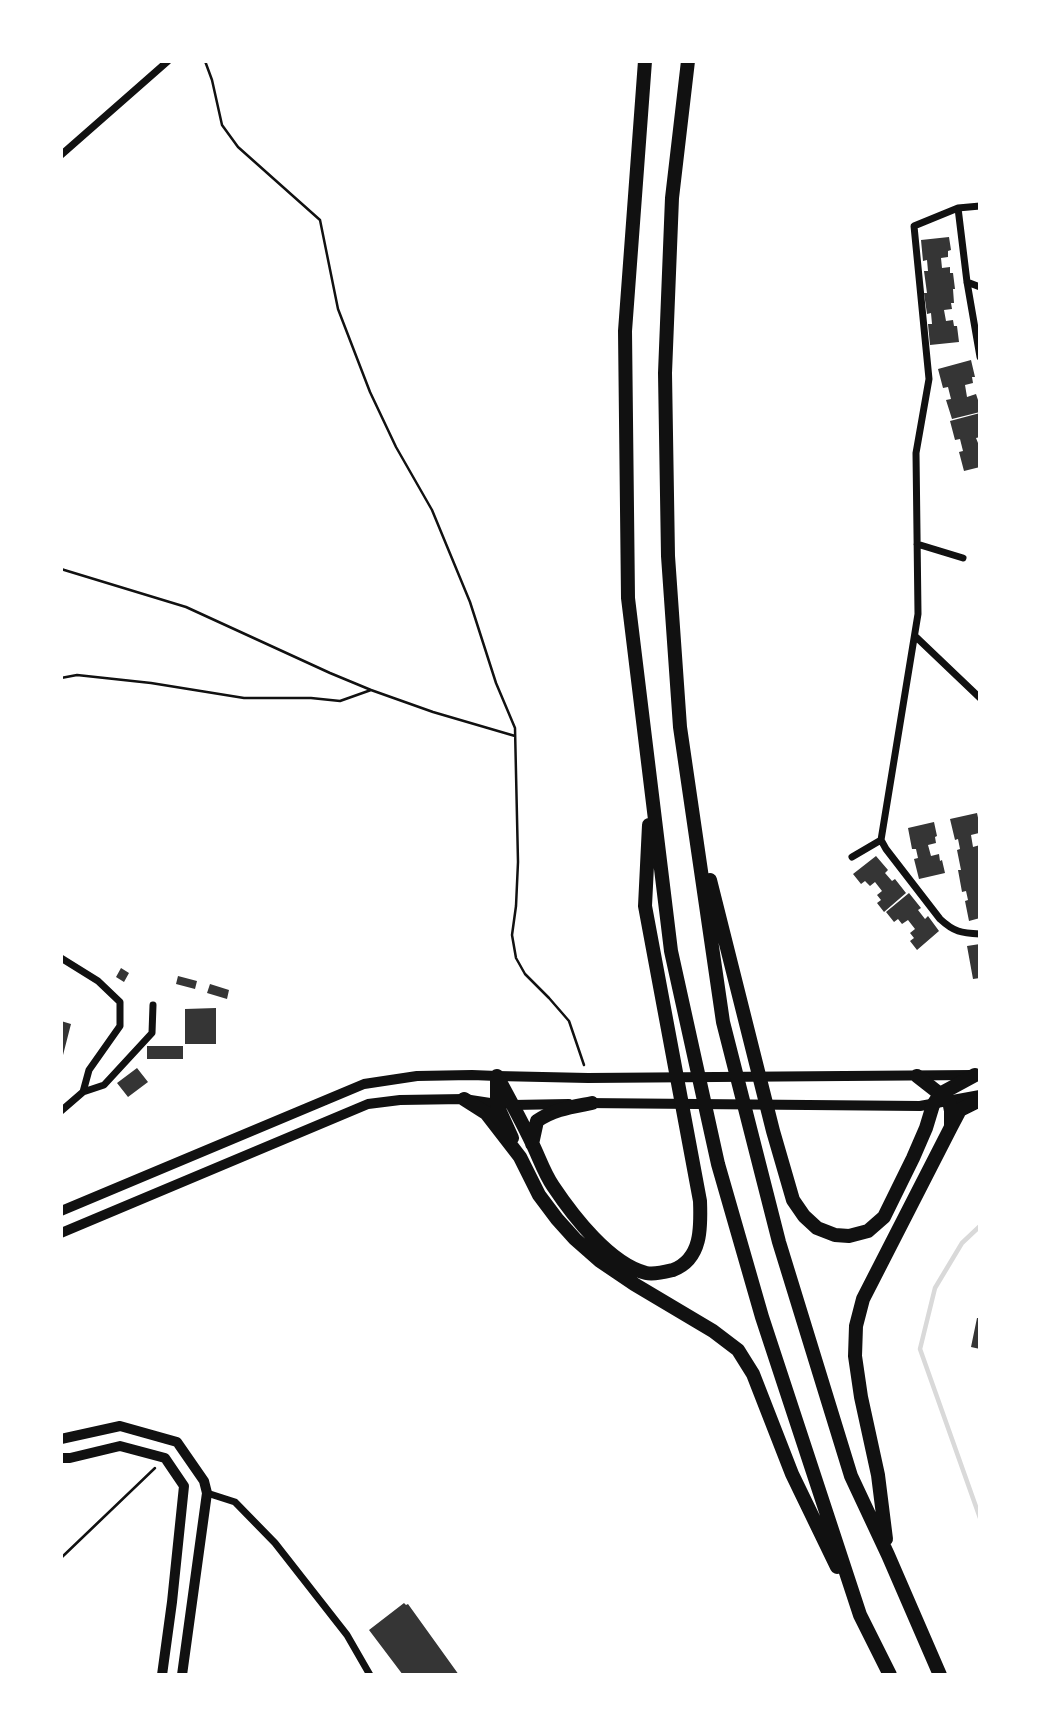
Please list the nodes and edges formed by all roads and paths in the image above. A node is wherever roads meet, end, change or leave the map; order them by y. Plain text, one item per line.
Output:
1 (168, 61) edge
2 (205, 61) edge
3 (645, 61) edge
4 (688, 61) edge
5 (61, 155) edge
6 (980, 206) edge
7 (958, 208) junction
8 (967, 282) junction
9 (980, 287) edge
10 (980, 357) edge
11 (917, 544) junction
12 (963, 558) dead end
13 (61, 569) edge
14 (915, 636) junction
15 (61, 678) edge
16 (371, 690) junction
17 (980, 698) edge
18 (515, 736) junction
19 (687, 783) junction
20 (651, 786) junction
21 (881, 840) junction
22 (852, 857) dead end
23 (980, 934) edge
24 (61, 958) edge
25 (153, 1005) dead end
26 (977, 1075) edge
27 (497, 1076) junction
28 (917, 1076) junction
29 (588, 1077) junction
30 (83, 1092) junction
31 (980, 1098) edge
32 (464, 1099) junction
33 (936, 1101) junction
34 (592, 1103) junction
35 (497, 1105) junction
36 (513, 1105) junction
37 (61, 1111) edge
38 (951, 1127) junction
39 (532, 1144) junction
40 (520, 1157) junction
41 (61, 1211) edge
42 (61, 1233) edge
43 (61, 1439) edge
44 (61, 1458) edge
45 (165, 1458) junction
46 (206, 1493) junction
47 (888, 1555) junction
48 (61, 1558) edge
49 (860, 1615) junction
50 (162, 1675) edge
51 (182, 1675) edge
52 (370, 1675) edge
53 (890, 1675) edge
54 (940, 1675) edge

1 - 5 street
2 - 18 path
3 - 20 highway
4 - 19 highway
6 - 7 street
7 - 8 street
7 - 11 street
8 - 9 street
8 - 10 street
11 - 12 street
11 - 14 street
13 - 16 path
14 - 17 street
14 - 21 street
15 - 16 path
16 - 18 path
18 - 29 path
19 - 33 highway
19 - 47 highway
20 - 39 highway
20 - 49 highway
21 - 22 street
21 - 23 street
24 - 30 street
25 - 30 street
26 - 28 main road
26 - 33 highway
27 - 29 main road
27 - 35 highway
27 - 36 highway
27 - 41 street
28 - 29 main road
28 - 33 highway
30 - 37 street
31 - 33 main road
31 - 38 highway
32 - 35 street
32 - 40 highway
32 - 42 street
33 - 34 main road
33 - 38 highway
34 - 36 main road
34 - 39 highway
35 - 36 street
35 - 40 highway
36 - 39 highway
38 - 47 highway
40 - 49 highway
43 - 46 street
44 - 45 street
45 - 48 path
45 - 50 street
46 - 51 street
46 - 52 street
47 - 54 highway
49 - 53 highway

